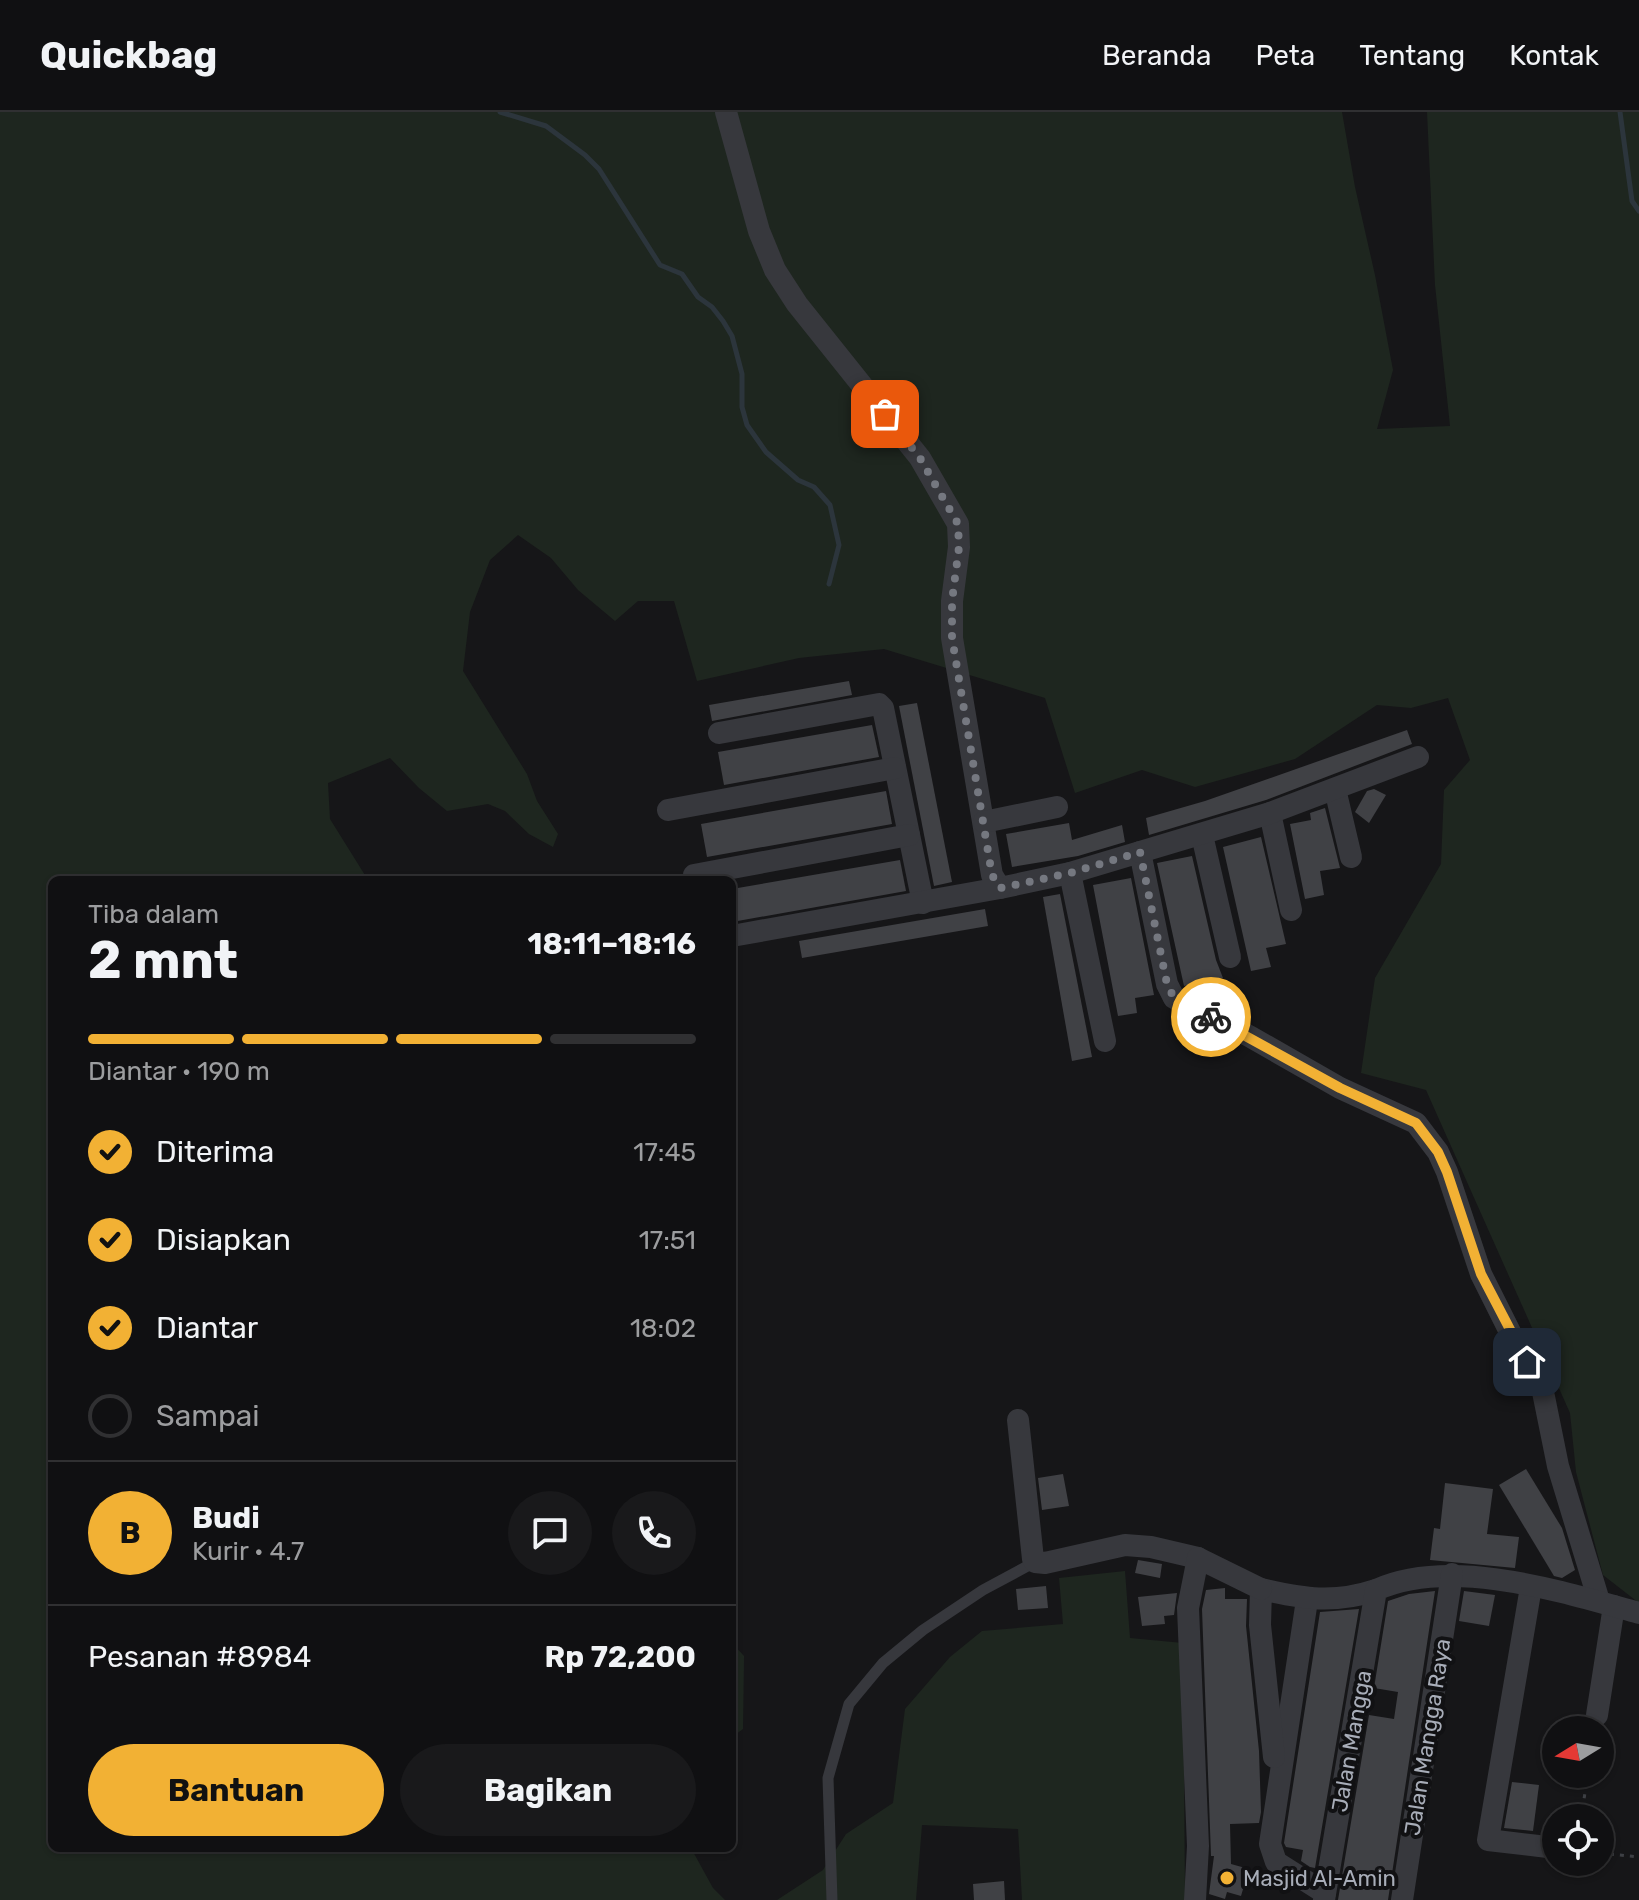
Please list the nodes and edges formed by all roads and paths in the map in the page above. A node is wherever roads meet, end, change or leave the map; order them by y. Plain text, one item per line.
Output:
1 (726, 112) edge
2 (719, 733) dead end
3 (1418, 757) dead end
4 (895, 768) junction
5 (1335, 789) junction
6 (1057, 807) dead end
7 (668, 810) dead end
8 (1270, 813) junction
9 (984, 822) junction
10 (909, 835) junction
11 (1202, 835) junction
12 (1140, 852) junction
13 (1351, 857) dead end
14 (1070, 873) junction
15 (694, 875) dead end
16 (1000, 888) junction
17 (923, 903) junction
18 (1291, 910) dead end
19 (736, 935) edge
20 (1230, 957) dead end
21 (1105, 1041) dead end
22 (1018, 1420) dead end
23 (1198, 1558) junction
24 (1035, 1562) junction
25 (1452, 1574) junction
26 (1531, 1587) junction
27 (1261, 1589) junction
28 (1376, 1590) junction
29 (1307, 1600) junction
30 (1606, 1603) junction
31 (1639, 1613) edge
32 (1597, 1715) dead end
33 (1278, 1785) junction
34 (1542, 1846) edge
35 (1614, 1854) edge
36 (1639, 1857) edge
37 (1325, 1896) edge
38 (832, 1900) edge
39 (1195, 1900) edge
40 (1402, 1900) edge

1 - 9 street
2 - 4 street
3 - 5 street
4 - 7 street
4 - 10 street
5 - 8 street
5 - 13 street
6 - 9 street
8 - 11 street
8 - 18 street
9 - 16 street
10 - 15 street
10 - 17 street
11 - 12 street
11 - 20 street
12 - 14 street
12 - 30 street
14 - 16 street
14 - 21 street
16 - 17 street
17 - 19 street
22 - 24 street
23 - 24 street
23 - 27 street
23 - 39 street
24 - 38 lane
25 - 26 street
25 - 28 street
25 - 40 street, Jalan Mangga Raya
26 - 30 street
26 - 34 street
27 - 29 street
27 - 33 street, Jalan Mangga
28 - 29 street
28 - 37 street, Jalan Mangga
29 - 33 street, Jalan Mangga
30 - 31 street
30 - 32 street
33 - 37 street, Jalan Mangga
35 - 36 path

